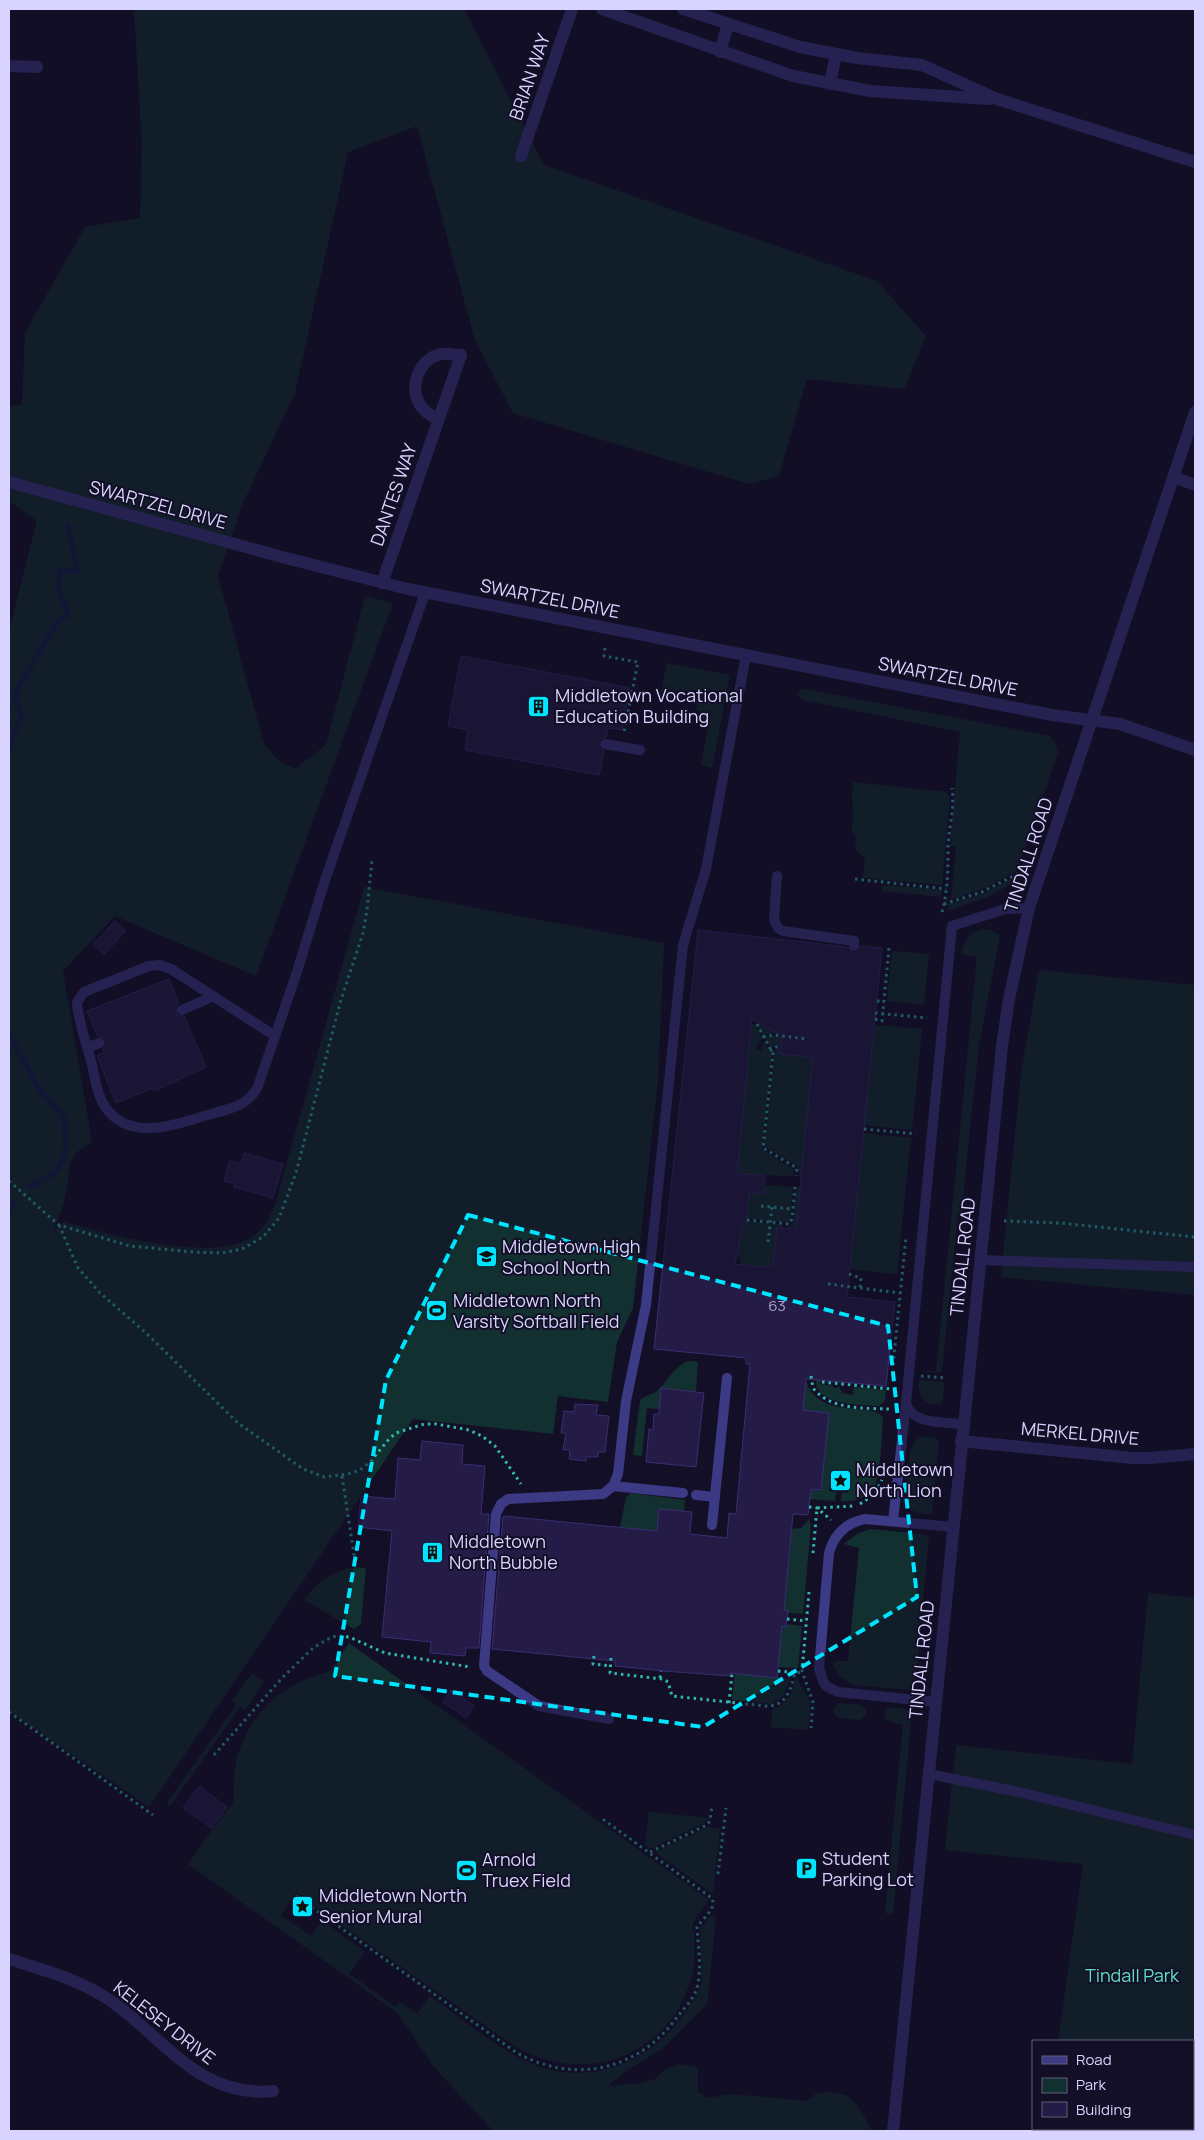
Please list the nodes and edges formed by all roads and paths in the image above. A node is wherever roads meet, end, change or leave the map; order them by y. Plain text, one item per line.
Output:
1 (572, 9) edge
2 (602, 9) edge
3 (683, 9) edge
4 (728, 24) junction
5 (720, 52) junction
6 (836, 54) junction
7 (9, 66) edge
8 (37, 67) dead end
9 (830, 84) junction
10 (997, 99) junction
11 (521, 156) dead end
12 (1195, 162) edge
13 (1195, 412) edge
14 (438, 419) junction
15 (1174, 477) junction
16 (9, 482) edge
17 (1195, 486) edge
18 (382, 583) junction
19 (426, 593) junction
20 (605, 648) dead end
21 (746, 655) junction
22 (1092, 720) junction
23 (624, 734) dead end
24 (605, 744) dead end
25 (640, 750) dead end
26 (1195, 750) edge
27 (952, 788) dead end
28 (372, 860) dead end
29 (1019, 873) dead end
30 (777, 876) dead end
31 (855, 879) dead end
32 (946, 888) junction
33 (944, 904) junction
34 (1029, 908) junction
35 (942, 912) dead end
36 (854, 946) dead end
37 (889, 948) dead end
38 (214, 996) junction
39 (876, 1001) dead end
40 (884, 1002) junction
41 (182, 1010) dead end
42 (876, 1012) dead end
43 (883, 1013) junction
44 (875, 1020) dead end
45 (757, 1024) dead end
46 (926, 1028) dead end
47 (275, 1036) junction
48 (763, 1037) junction
49 (808, 1038) dead end
50 (100, 1042) dead end
51 (88, 1047) junction
52 (780, 1047) dead end
53 (770, 1051) junction
54 (917, 1124) dead end
55 (864, 1129) dead end
56 (916, 1134) junction
57 (915, 1144) dead end
58 (796, 1176) dead end
59 (9, 1181) edge
60 (795, 1187) dead end
61 (761, 1206) dead end
62 (772, 1207) junction
63 (793, 1209) junction
64 (747, 1220) dead end
65 (1004, 1221) dead end
66 (770, 1222) junction
67 (59, 1225) junction
68 (906, 1234) dead end
69 (1195, 1237) edge
70 (768, 1242) dead end
71 (980, 1260) junction
72 (1195, 1267) edge
73 (850, 1274) dead end
74 (828, 1284) dead end
75 (860, 1288) junction
76 (900, 1293) junction
77 (892, 1373) dead end
78 (919, 1375) dead end
79 (811, 1376) dead end
80 (727, 1378) dead end
81 (945, 1378) dead end
82 (892, 1381) dead end
83 (822, 1382) dead end
84 (891, 1389) junction
85 (890, 1396) dead end
86 (890, 1403) dead end
87 (906, 1403) junction
88 (889, 1410) junction
89 (888, 1418) dead end
90 (963, 1424) junction
91 (962, 1441) junction
92 (1195, 1454) edge
93 (342, 1476) junction
94 (882, 1477) dead end
95 (613, 1486) junction
96 (683, 1493) dead end
97 (696, 1495) dead end
98 (715, 1497) junction
99 (529, 1498) junction
100 (853, 1506) junction
101 (809, 1507) dead end
102 (817, 1508) junction
103 (843, 1511) dead end
104 (838, 1514) dead end
105 (831, 1520) junction
106 (893, 1521) junction
107 (712, 1525) dead end
108 (825, 1526) dead end
109 (953, 1527) junction
110 (820, 1533) dead end
111 (813, 1553) junction
112 (812, 1558) dead end
113 (355, 1561) dead end
114 (810, 1583) dead end
115 (787, 1619) dead end
116 (806, 1620) junction
117 (594, 1656) dead end
118 (611, 1658) dead end
119 (484, 1666) junction
120 (610, 1666) junction
121 (660, 1671) dead end
122 (778, 1671) dead end
123 (795, 1672) junction
124 (802, 1673) junction
125 (730, 1674) dead end
126 (660, 1678) junction
127 (936, 1702) junction
128 (729, 1703) junction
129 (9, 1712) edge
130 (609, 1718) dead end
131 (811, 1728) dead end
132 (214, 1755) dead end
133 (929, 1774) junction
134 (712, 1806) dead end
135 (726, 1808) dead end
136 (152, 1815) dead end
137 (606, 1818) dead end
138 (1195, 1835) edge
139 (650, 1852) junction
140 (718, 1874) dead end
141 (296, 1896) dead end
142 (9, 1959) edge
143 (431, 1991) junction
144 (428, 1995) dead end
145 (273, 2091) dead end
146 (893, 2131) edge

1 - 11 street, BRIAN WAY
2 - 5 street
3 - 4 street
4 - 5 street
4 - 6 street
5 - 9 street
6 - 9 street
6 - 10 street
7 - 8 street
9 - 10 street
10 - 12 street
13 - 15 street, TINDALL ROAD
14 - 14 street, DANTES WAY
14 - 18 street, DANTES WAY
15 - 17 street
15 - 22 street, TINDALL ROAD
16 - 18 street, SWARTZEL DRIVE
18 - 19 street, SWARTZEL DRIVE
19 - 21 street, SWARTZEL DRIVE
19 - 47 lane
20 - 23 path
21 - 22 street, SWARTZEL DRIVE
21 - 95 lane
22 - 26 street, SWARTZEL DRIVE
22 - 34 street, TINDALL ROAD
24 - 25 lane
27 - 32 path
28 - 67 path
29 - 33 path
30 - 36 lane
31 - 32 path
32 - 33 path
33 - 35 path
34 - 71 street, TINDALL ROAD
34 - 87 lane
37 - 40 path
38 - 41 lane
38 - 47 lane
38 - 51 lane
39 - 40 path
40 - 43 path
42 - 43 path
43 - 44 path
43 - 46 path
45 - 48 path
47 - 51 lane
48 - 49 path
48 - 53 path
50 - 51 lane
52 - 53 path
53 - 58 path
54 - 56 path
55 - 56 path
56 - 57 path
59 - 67 path
60 - 63 path
61 - 62 path
62 - 63 path
62 - 66 path
63 - 66 path
64 - 66 path
65 - 69 path
66 - 70 path
67 - 93 path
68 - 76 path
71 - 72 lane
71 - 90 street, TINDALL ROAD
73 - 75 path
74 - 75 path
75 - 76 path
76 - 77 path
78 - 81 path
79 - 88 path
80 - 98 lane
82 - 84 path
83 - 84 path
84 - 85 path
86 - 88 path
87 - 90 lane
87 - 106 lane
88 - 89 path
90 - 91 street, TINDALL ROAD
91 - 92 street, MERKEL DRIVE
91 - 109 street, TINDALL ROAD
93 - 99 path
93 - 113 path
94 - 100 path
95 - 96 lane
95 - 99 lane
97 - 98 lane
98 - 107 lane
99 - 119 lane
100 - 102 path
100 - 103 path
101 - 102 path
102 - 105 path
102 - 111 path
104 - 105 path
105 - 108 path
106 - 109 lane
106 - 127 lane
109 - 127 street, TINDALL ROAD
110 - 111 path
111 - 112 path
114 - 116 path
115 - 116 path
116 - 124 path
117 - 120 path
118 - 120 path
119 - 130 lane
119 - 132 path
120 - 126 path
121 - 126 path
122 - 123 path
123 - 124 path
123 - 128 path
124 - 131 path
125 - 128 path
126 - 128 path
127 - 133 street, TINDALL ROAD
129 - 136 path
133 - 138 lane
133 - 146 street, TINDALL ROAD
134 - 139 path
135 - 140 path
137 - 139 path
139 - 143 path
141 - 143 path
142 - 145 street, KELESEY DRIVE
143 - 144 path

